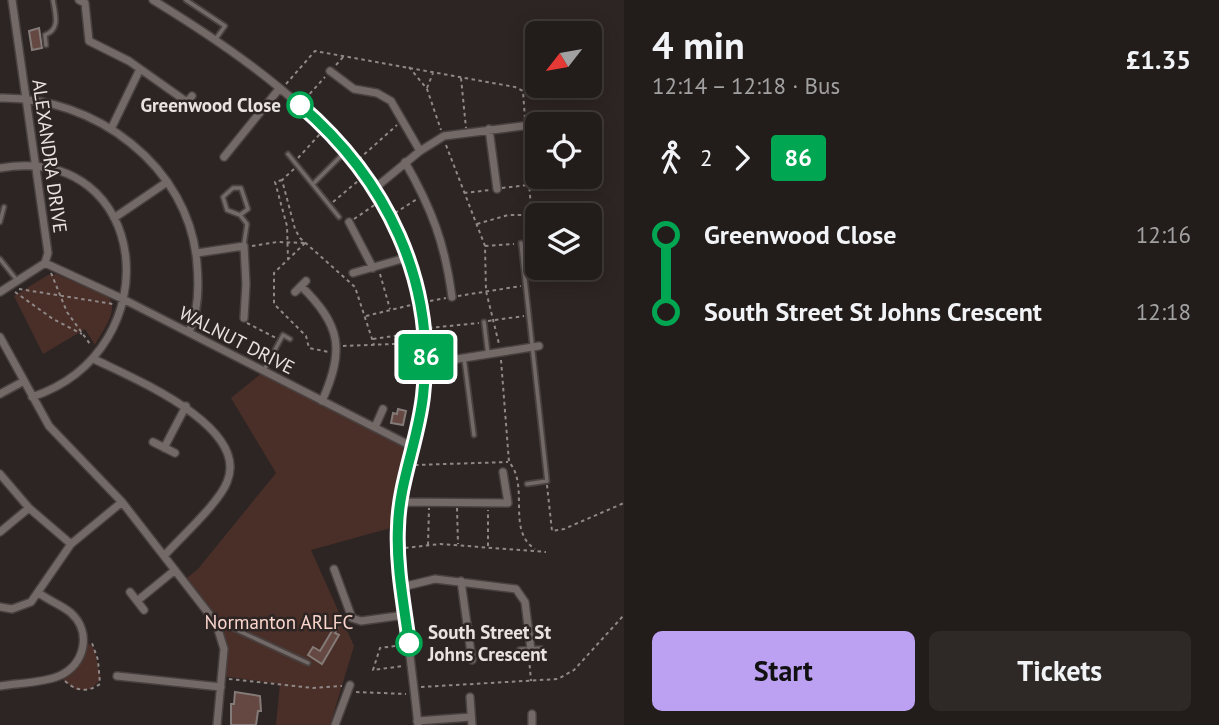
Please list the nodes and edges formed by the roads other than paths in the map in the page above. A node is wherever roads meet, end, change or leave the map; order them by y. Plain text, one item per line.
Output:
1 (12, 0) edge
2 (53, 0) edge
3 (79, 0) edge
4 (153, 0) edge
5 (186, 0) edge
6 (214, 42) junction
7 (46, 45) dead end
8 (140, 69) junction
9 (330, 71) road end
10 (280, 89) junction
11 (0, 98) edge
12 (26, 100) junction
13 (187, 102) dead end
14 (523, 126) dead end
15 (111, 129) junction
16 (489, 130) junction
17 (347, 151) junction
18 (420, 151) junction
19 (288, 154) dead end
20 (224, 157) dead end
21 (405, 162) junction
22 (36, 167) junction
23 (0, 168) edge
24 (167, 182) junction
25 (313, 184) junction
26 (375, 188) junction
27 (497, 189) dead end
28 (4, 207) dead end
29 (240, 215) junction
30 (339, 217) dead end
31 (114, 218) junction
32 (0, 222) edge
33 (349, 222) road end
34 (521, 243) road end
35 (243, 246) junction
36 (197, 253) junction
37 (409, 257) junction
38 (0, 259) edge
39 (45, 263) junction
40 (375, 267) junction
41 (353, 273) dead end
42 (18, 281) junction
43 (301, 287) dead end
44 (0, 292) edge
45 (452, 298) road end
46 (122, 302) junction
47 (244, 318) road end
48 (484, 322) road end
49 (189, 332) junction
50 (0, 337) edge
51 (290, 339) dead end
52 (535, 346) junction
53 (488, 355) junction
54 (96, 356) junction
55 (464, 358) junction
56 (426, 364) junction
57 (263, 372) junction
58 (24, 381) junction
59 (0, 394) edge
60 (32, 397) junction
61 (322, 401) junction
62 (186, 406) junction
63 (383, 408) dead end
64 (375, 427) junction
65 (474, 435) dead end
66 (153, 442) dead end
67 (413, 447) junction
68 (164, 448) junction
69 (175, 453) dead end
70 (503, 472) dead end
71 (0, 474) edge
72 (527, 484) dead end
73 (122, 502) junction
74 (400, 502) junction
75 (29, 508) junction
76 (0, 533) edge
77 (71, 544) junction
78 (164, 556) junction
79 (334, 569) dead end
80 (175, 570) junction
81 (461, 581) junction
82 (402, 587) junction
83 (130, 592) dead end
84 (39, 593) junction
85 (137, 601) junction
86 (0, 607) edge
87 (144, 610) dead end
88 (405, 615) junction
89 (219, 628) junction
90 (541, 650) dead end
91 (472, 662) dead end
92 (308, 663) dead end
93 (117, 676) road end
94 (0, 686) edge
95 (222, 687) junction
96 (348, 688) road end
97 (470, 696) dead end
98 (532, 715) dead end
99 (471, 721) edge
100 (418, 723) edge
101 (218, 725) edge
102 (335, 725) edge
103 (533, 725) edge

1 - 12 street, ALEXANDRA DRIVE
2 - 7 lane
3 - 8 street
4 - 6 street
5 - 6 lane
6 - 10 street
8 - 13 street
8 - 15 street
9 - 18 street
10 - 17 street
10 - 20 street
11 - 12 street
12 - 15 street
12 - 22 street, ALEXANDRA DRIVE
14 - 16 street
15 - 24 street
16 - 18 street
16 - 27 street
17 - 25 lane
17 - 26 street
18 - 21 street
19 - 25 lane
21 - 26 street
21 - 45 street
22 - 23 street
22 - 31 street
22 - 39 street, ALEXANDRA DRIVE
24 - 31 street
24 - 36 street
25 - 30 lane
26 - 37 street
28 - 32 lane
29 - 29 lane
29 - 35 lane
31 - 46 street
33 - 40 street
34 - 52 lane
35 - 36 street
35 - 47 street
36 - 49 street
37 - 40 street
37 - 56 street
38 - 42 lane
39 - 42 street, ALEXANDRA DRIVE
39 - 46 street, WALNUT DRIVE
40 - 41 street
42 - 44 street, ALEXANDRA DRIVE
43 - 61 street
46 - 49 street, WALNUT DRIVE
46 - 54 street
48 - 53 lane
49 - 57 street, WALNUT DRIVE
50 - 58 street
51 - 57 lane
52 - 53 street
52 - 72 lane
53 - 55 street
54 - 60 street
54 - 62 street
55 - 56 street
55 - 65 lane
56 - 67 street
57 - 61 street, WALNUT DRIVE
58 - 59 street
58 - 60 street
60 - 73 street
61 - 64 street, WALNUT DRIVE
62 - 68 street
62 - 78 street
63 - 64 street
64 - 67 street, WALNUT DRIVE
66 - 68 street
67 - 74 street
68 - 69 street
70 - 74 street
71 - 75 street
73 - 77 street
73 - 78 street
74 - 82 street
75 - 76 street
75 - 77 street
77 - 84 street
78 - 80 street
79 - 88 street
80 - 85 street
80 - 89 street
81 - 82 street
81 - 90 street
81 - 91 street
82 - 88 street
83 - 85 street
84 - 86 street
84 - 94 street
85 - 87 street
88 - 100 street
89 - 92 lane
89 - 95 street
93 - 95 street
95 - 101 street
96 - 102 street
97 - 99 street
98 - 103 street
99 - 100 street

